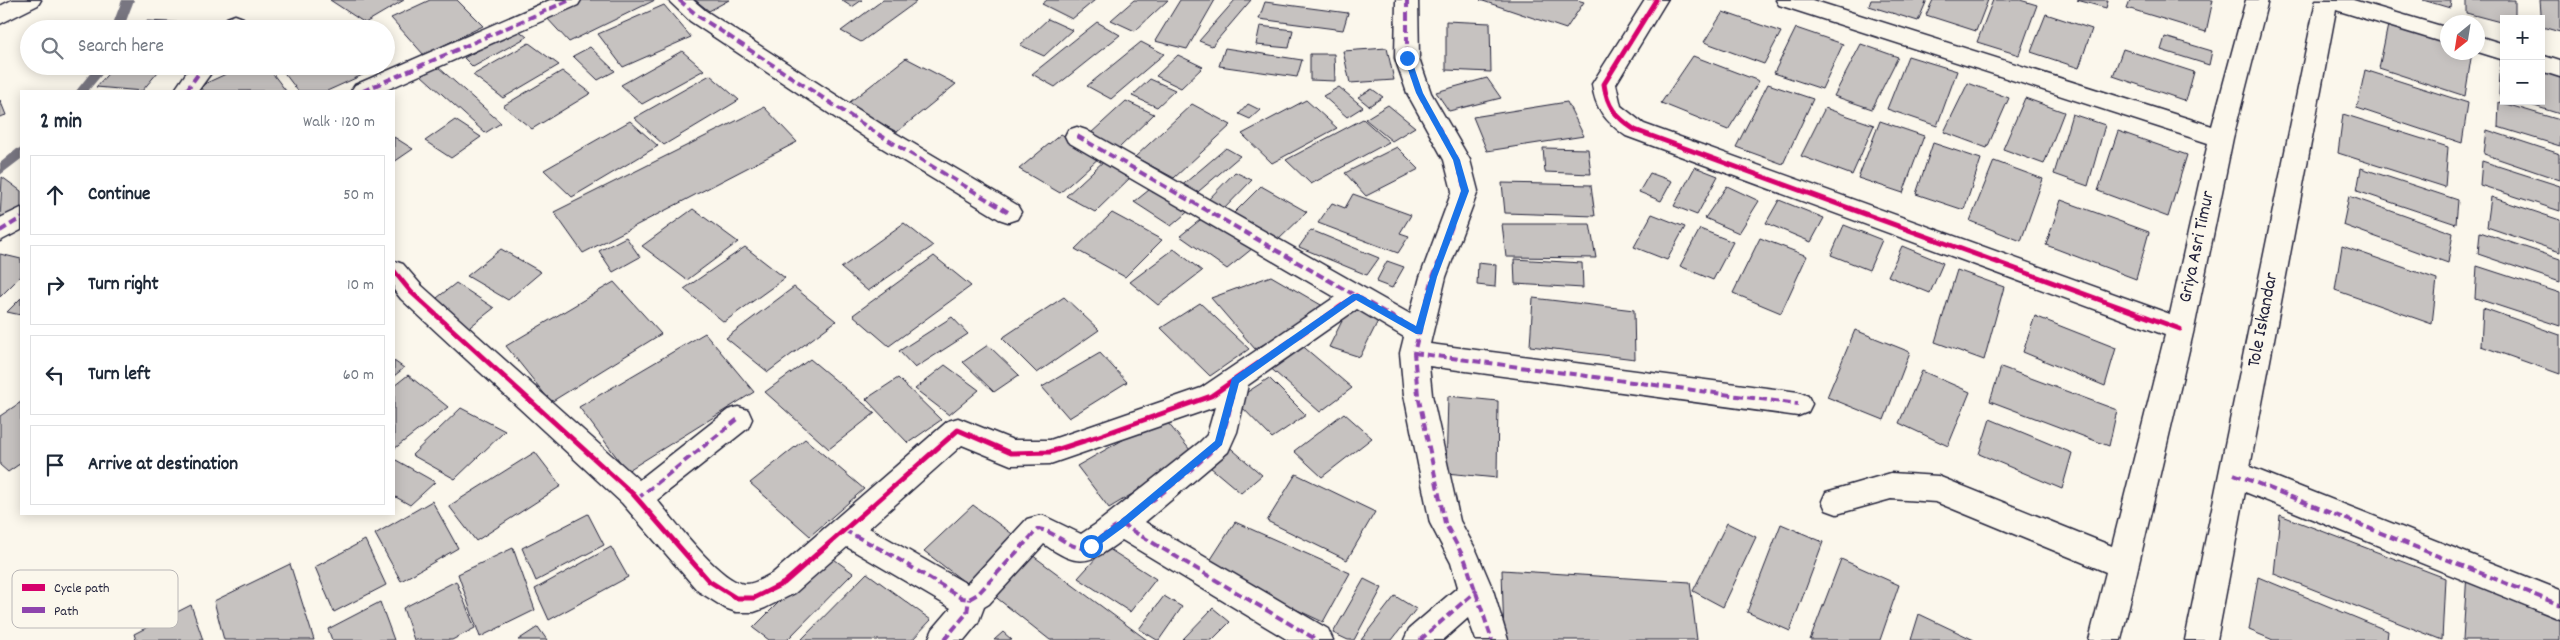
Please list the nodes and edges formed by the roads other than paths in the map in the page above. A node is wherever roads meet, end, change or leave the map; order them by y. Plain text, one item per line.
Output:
1 (30, 0) edge
2 (570, 0) edge
3 (679, 0) edge
4 (1407, 0) edge
5 (1656, 0) edge
6 (1787, 0) edge
7 (2257, 0) edge
8 (2327, 0) edge
9 (0, 16) edge
10 (2440, 34) edge
11 (2485, 46) edge
12 (2500, 51) edge
13 (2545, 64) edge
14 (2560, 69) edge
15 (198, 75) edge
16 (187, 90) edge
17 (365, 90) edge
18 (1077, 136) dead end
19 (2220, 138) junction
20 (1008, 212) dead end
21 (20, 219) edge
22 (0, 231) edge
23 (395, 272) edge
24 (1356, 296) junction
25 (2180, 329) junction
26 (1416, 342) junction
27 (1235, 381) junction
28 (1798, 404) dead end
29 (738, 419) dead end
30 (2234, 474) junction
31 (637, 499) junction
32 (1837, 502) dead end
33 (1121, 524) junction
34 (844, 530) junction
35 (2123, 565) junction
36 (1477, 590) junction
37 (969, 599) junction
38 (2560, 605) edge
39 (944, 640) edge
40 (1317, 640) edge
41 (1420, 640) edge
42 (1492, 640) edge
43 (2105, 640) edge
44 (2201, 640) edge

1 - 9 street
2 - 17 street
3 - 20 street
4 - 26 street
5 - 25 street
6 - 19 street
7 - 19 street, Griya Asri Timur
8 - 10 street
8 - 30 street, Tole Iskandar
11 - 12 street
13 - 14 street
15 - 16 street
18 - 24 street
19 - 25 street, Griya Asri Timur
21 - 22 street
23 - 31 street
24 - 26 street
24 - 27 street
25 - 35 street, Griya Asri Timur
26 - 28 street
26 - 36 street
27 - 33 street
27 - 34 street
29 - 31 street
30 - 38 street
30 - 44 street, Tole Iskandar
31 - 34 street
32 - 35 street
33 - 37 street
33 - 40 street
34 - 37 street
35 - 43 street, Griya Asri Timur
36 - 41 street
36 - 42 street
37 - 39 street

